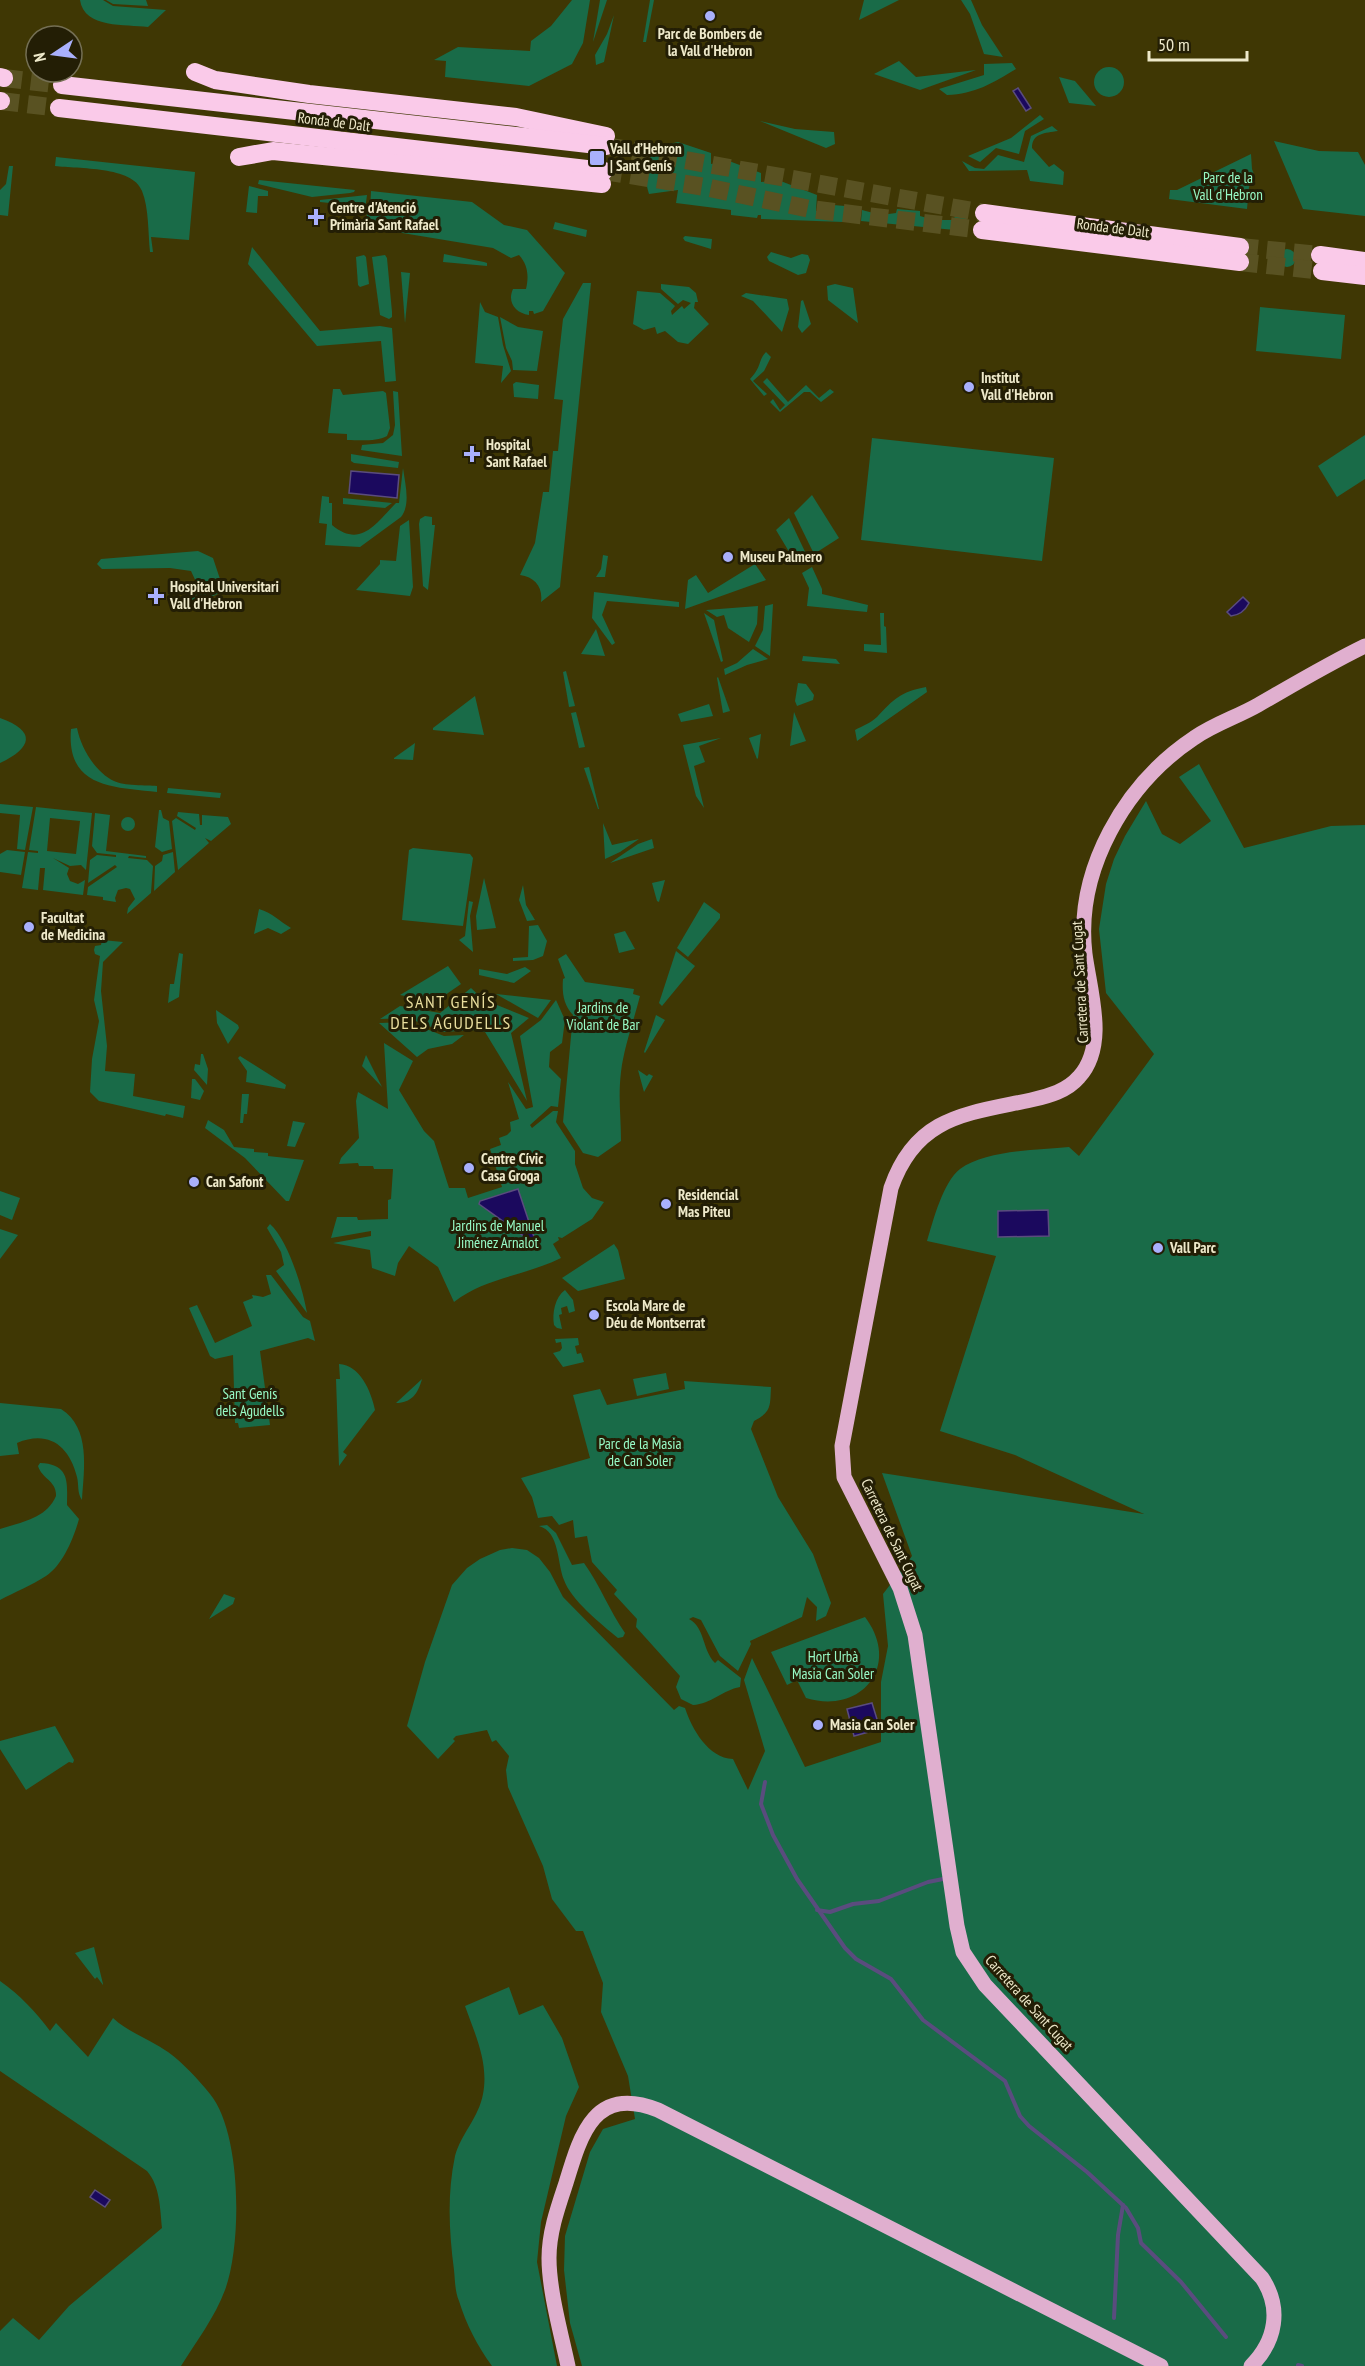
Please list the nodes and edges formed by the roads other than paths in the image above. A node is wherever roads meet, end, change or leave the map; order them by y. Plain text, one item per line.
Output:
1 (195, 72) dead end
2 (62, 85) tunnel mouth
3 (59, 108) tunnel mouth
4 (239, 157) dead end
5 (983, 222) tunnel mouth
6 (1240, 254) tunnel mouth
7 (1365, 261) edge
8 (1365, 276) edge
9 (1365, 645) edge
10 (1241, 714) junction
11 (568, 2366) edge
12 (576, 2366) edge
13 (1144, 2366) edge
14 (1161, 2366) edge
15 (1251, 2366) edge
16 (1263, 2366) edge

1 - 2 highway, Ronda de Dalt
3 - 4 highway, Ronda de Dalt
5 - 6 highway, Ronda de Dalt
7 - 8 highway
9 - 10 main road, Carretera de Sant Cugat
10 - 15 main road, Carretera de Sant Cugat
10 - 16 main road, Carretera de Sant Cugat
11 - 14 main road
12 - 13 main road

